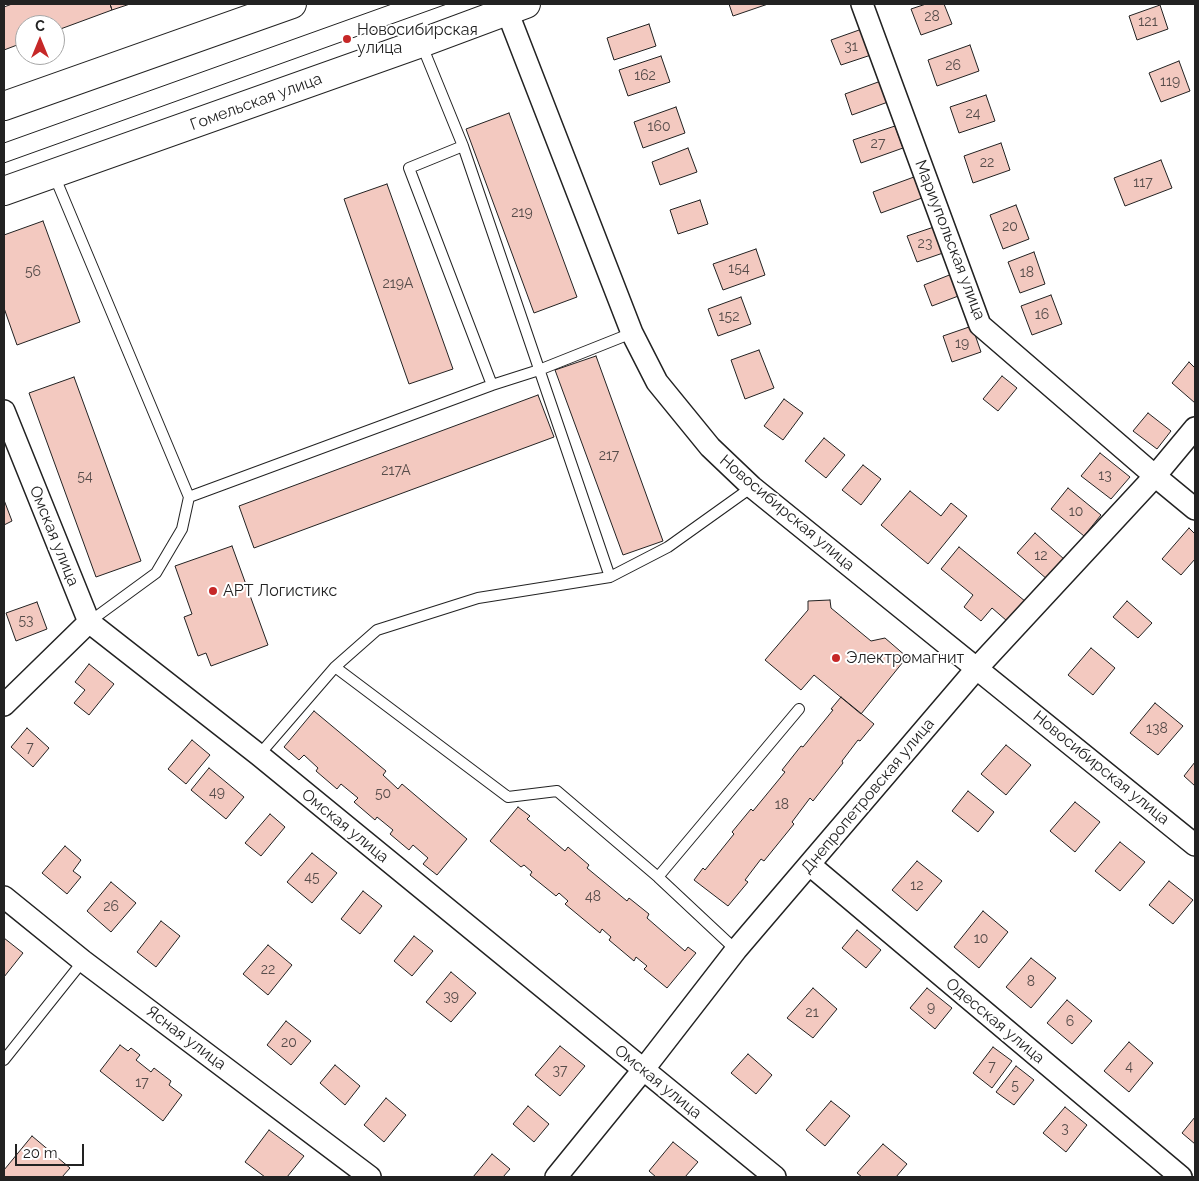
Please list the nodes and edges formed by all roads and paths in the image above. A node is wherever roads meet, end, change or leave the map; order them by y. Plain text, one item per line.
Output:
1 (292, 4) edge
2 (862, 4) edge
3 (512, 6) edge
4 (421, 43) junction
5 (4, 106) edge
6 (463, 146) junction
7 (54, 174) junction
8 (4, 191) edge
9 (632, 333) junction
10 (539, 370) junction
11 (492, 385) junction
12 (4, 411) edge
13 (1195, 428) edge
14 (1155, 476) junction
15 (752, 487) junction
16 (189, 497) junction
17 (1195, 509) edge
18 (610, 577) junction
19 (88, 622) junction
20 (335, 667) junction
21 (977, 668) junction
22 (4, 705) edge
23 (799, 709) dead end
24 (259, 756) junction
25 (1195, 845) edge
26 (810, 865) junction
27 (658, 877) junction
28 (4, 897) edge
29 (736, 950) junction
30 (83, 961) junction
31 (4, 1060) edge
32 (643, 1070) junction
33 (370, 1177) edge
34 (556, 1177) edge
35 (774, 1177) edge
36 (1181, 1177) edge

1 - 5 street
2 - 14 street, Мариупольская улица
3 - 4 street, Гомельская улица
3 - 9 street, Новосибирская улица
4 - 6 lane
4 - 7 street, Гомельская улица
6 - 10 lane
6 - 11 lane
7 - 8 street, Гомельская улица
7 - 16 lane
9 - 10 lane
9 - 15 street, Новосибирская улица
10 - 11 lane
10 - 18 lane
11 - 16 lane
12 - 19 street, Омская улица
13 - 14 street, Днепропетровская улица
14 - 17 street, Мариупольская улица
14 - 21 street, Днепропетровская улица
15 - 18 lane
15 - 21 street, Новосибирская улица
16 - 19 lane
18 - 20 lane
19 - 22 street
19 - 24 street, Омская улица
20 - 24 lane
20 - 27 lane
21 - 25 street, Новосибирская улица
21 - 26 street, Днепропетровская улица
23 - 27 lane
24 - 32 street, Омская улица
26 - 29 street, Днепропетровская улица
26 - 36 street, Одесская улица
27 - 29 lane
28 - 30 street, Ясная улица
29 - 32 street, Днепропетровская улица
30 - 31 lane
30 - 33 street, Ясная улица
32 - 34 street, Днепропетровская улица
32 - 35 street, Омская улица

